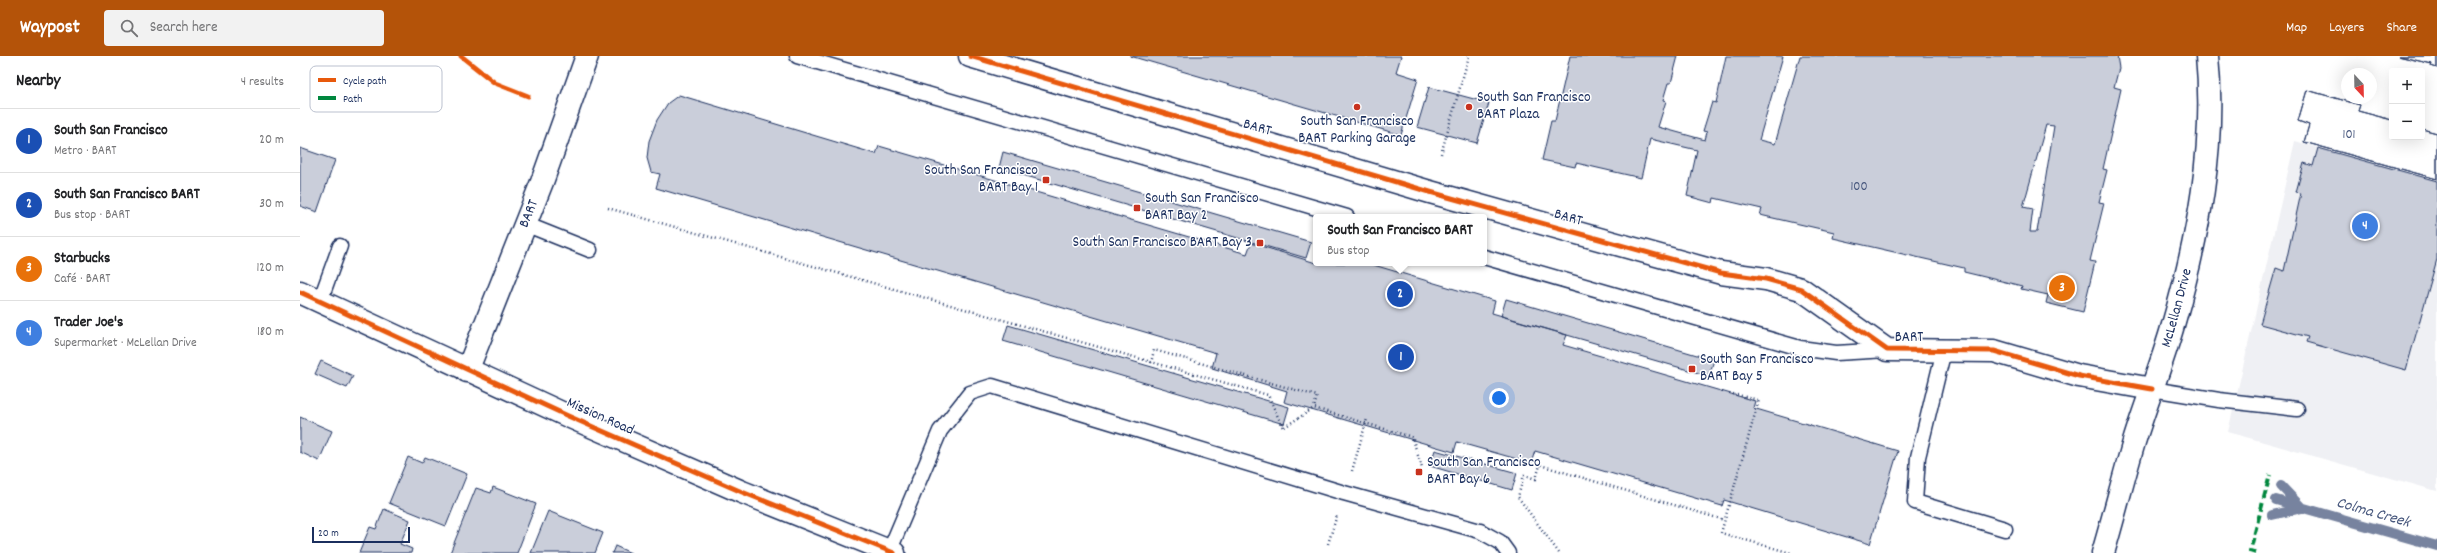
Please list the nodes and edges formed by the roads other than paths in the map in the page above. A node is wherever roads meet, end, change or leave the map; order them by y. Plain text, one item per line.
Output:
1 (587, 56) edge
2 (797, 56) edge
3 (970, 56) edge
4 (2207, 56) edge
5 (1337, 214) edge
6 (525, 224) junction
7 (340, 246) dead end
8 (590, 250) dead end
9 (1487, 258) edge
10 (300, 292) edge
11 (320, 301) junction
12 (1886, 350) junction
13 (1944, 350) junction
14 (467, 371) junction
15 (2152, 389) junction
16 (2297, 409) dead end
17 (2005, 529) dead end
18 (891, 553) edge
19 (1508, 553) edge
20 (2103, 553) edge

1 - 6 street, BART
2 - 5 lane
3 - 12 street, BART
4 - 15 street, McLellan Drive
6 - 8 lane
6 - 14 street, BART
7 - 11 lane
9 - 12 lane
10 - 11 street, Mission Road
11 - 14 street, Mission Road
12 - 13 street, BART
13 - 15 street, BART
13 - 17 lane
14 - 18 street, Mission Road
15 - 16 lane
15 - 20 street, McLellan Drive
18 - 19 lane

